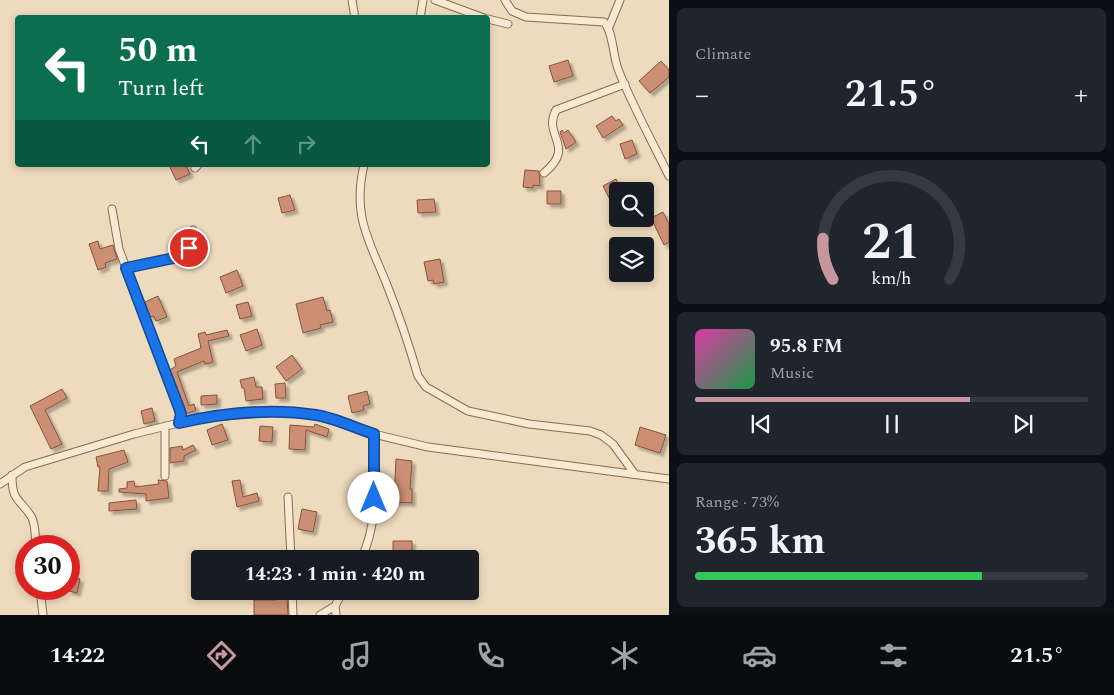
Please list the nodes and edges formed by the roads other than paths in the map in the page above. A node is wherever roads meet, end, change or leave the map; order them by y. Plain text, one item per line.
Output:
1 (352, 0) edge
2 (423, 0) edge
3 (435, 0) edge
4 (505, 0) edge
5 (620, 0) edge
6 (354, 15) edge
7 (420, 15) edge
8 (478, 15) edge
9 (490, 19) edge
10 (508, 24) dead end
11 (610, 27) junction
12 (625, 84) junction
13 (363, 167) edge
14 (544, 173) dead end
15 (669, 176) edge
16 (112, 209) dead end
17 (194, 230) dead end
18 (126, 268) junction
19 (179, 423) junction
20 (165, 426) junction
21 (374, 434) junction
22 (634, 473) junction
23 (12, 474) junction
24 (165, 476) dead end
25 (669, 479) edge
26 (0, 484) edge
27 (288, 496) dead end
28 (35, 535) edge
29 (291, 550) edge
30 (365, 550) edge
31 (41, 600) edge
32 (292, 600) edge
33 (338, 600) edge
34 (335, 606) junction
35 (43, 615) edge
36 (293, 615) edge
37 (320, 615) edge
38 (336, 615) edge

1 - 6 street
2 - 7 street
3 - 8 street
4 - 11 street
5 - 11 street
9 - 10 street
11 - 12 street
12 - 14 street
12 - 15 street
13 - 22 street
16 - 18 street
17 - 18 street
18 - 19 street
19 - 20 street
19 - 21 street
20 - 23 street
20 - 24 street
21 - 22 street
21 - 30 street
22 - 25 street
23 - 26 street
23 - 28 street
27 - 29 street
31 - 35 street
32 - 36 street
33 - 34 street
34 - 37 street
34 - 38 street

